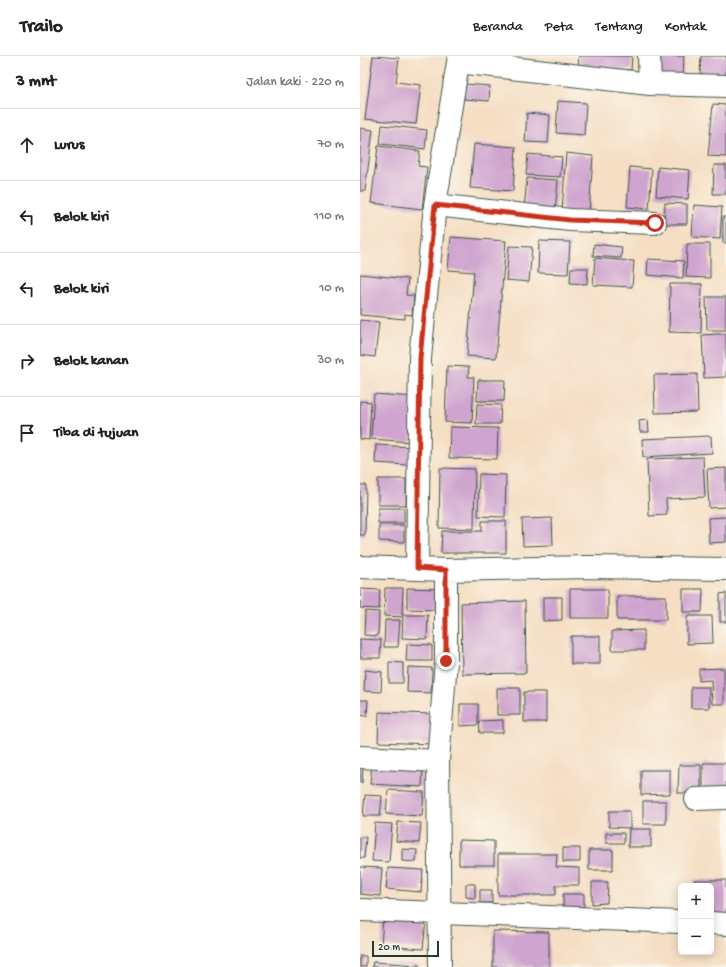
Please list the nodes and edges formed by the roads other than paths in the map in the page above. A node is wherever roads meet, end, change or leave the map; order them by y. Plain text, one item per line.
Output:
1 (649, 56) edge
2 (458, 59) edge
3 (650, 84) junction
4 (726, 86) edge
5 (435, 205) junction
6 (655, 223) dead end
7 (360, 567) edge
8 (417, 568) junction
9 (726, 569) edge
10 (446, 570) junction
11 (360, 756) edge
12 (438, 760) junction
13 (726, 798) edge
14 (696, 799) dead end
15 (360, 910) edge
16 (440, 914) junction
17 (678, 922) edge
18 (714, 923) edge
19 (726, 924) edge
20 (440, 967) edge

1 - 3 street
2 - 3 street
2 - 5 street
3 - 4 street
5 - 6 street
5 - 8 street
7 - 8 street
8 - 10 street
9 - 10 street
10 - 12 street
11 - 12 street
12 - 16 street
13 - 14 street
15 - 16 street
16 - 17 street
16 - 20 street
18 - 19 street

